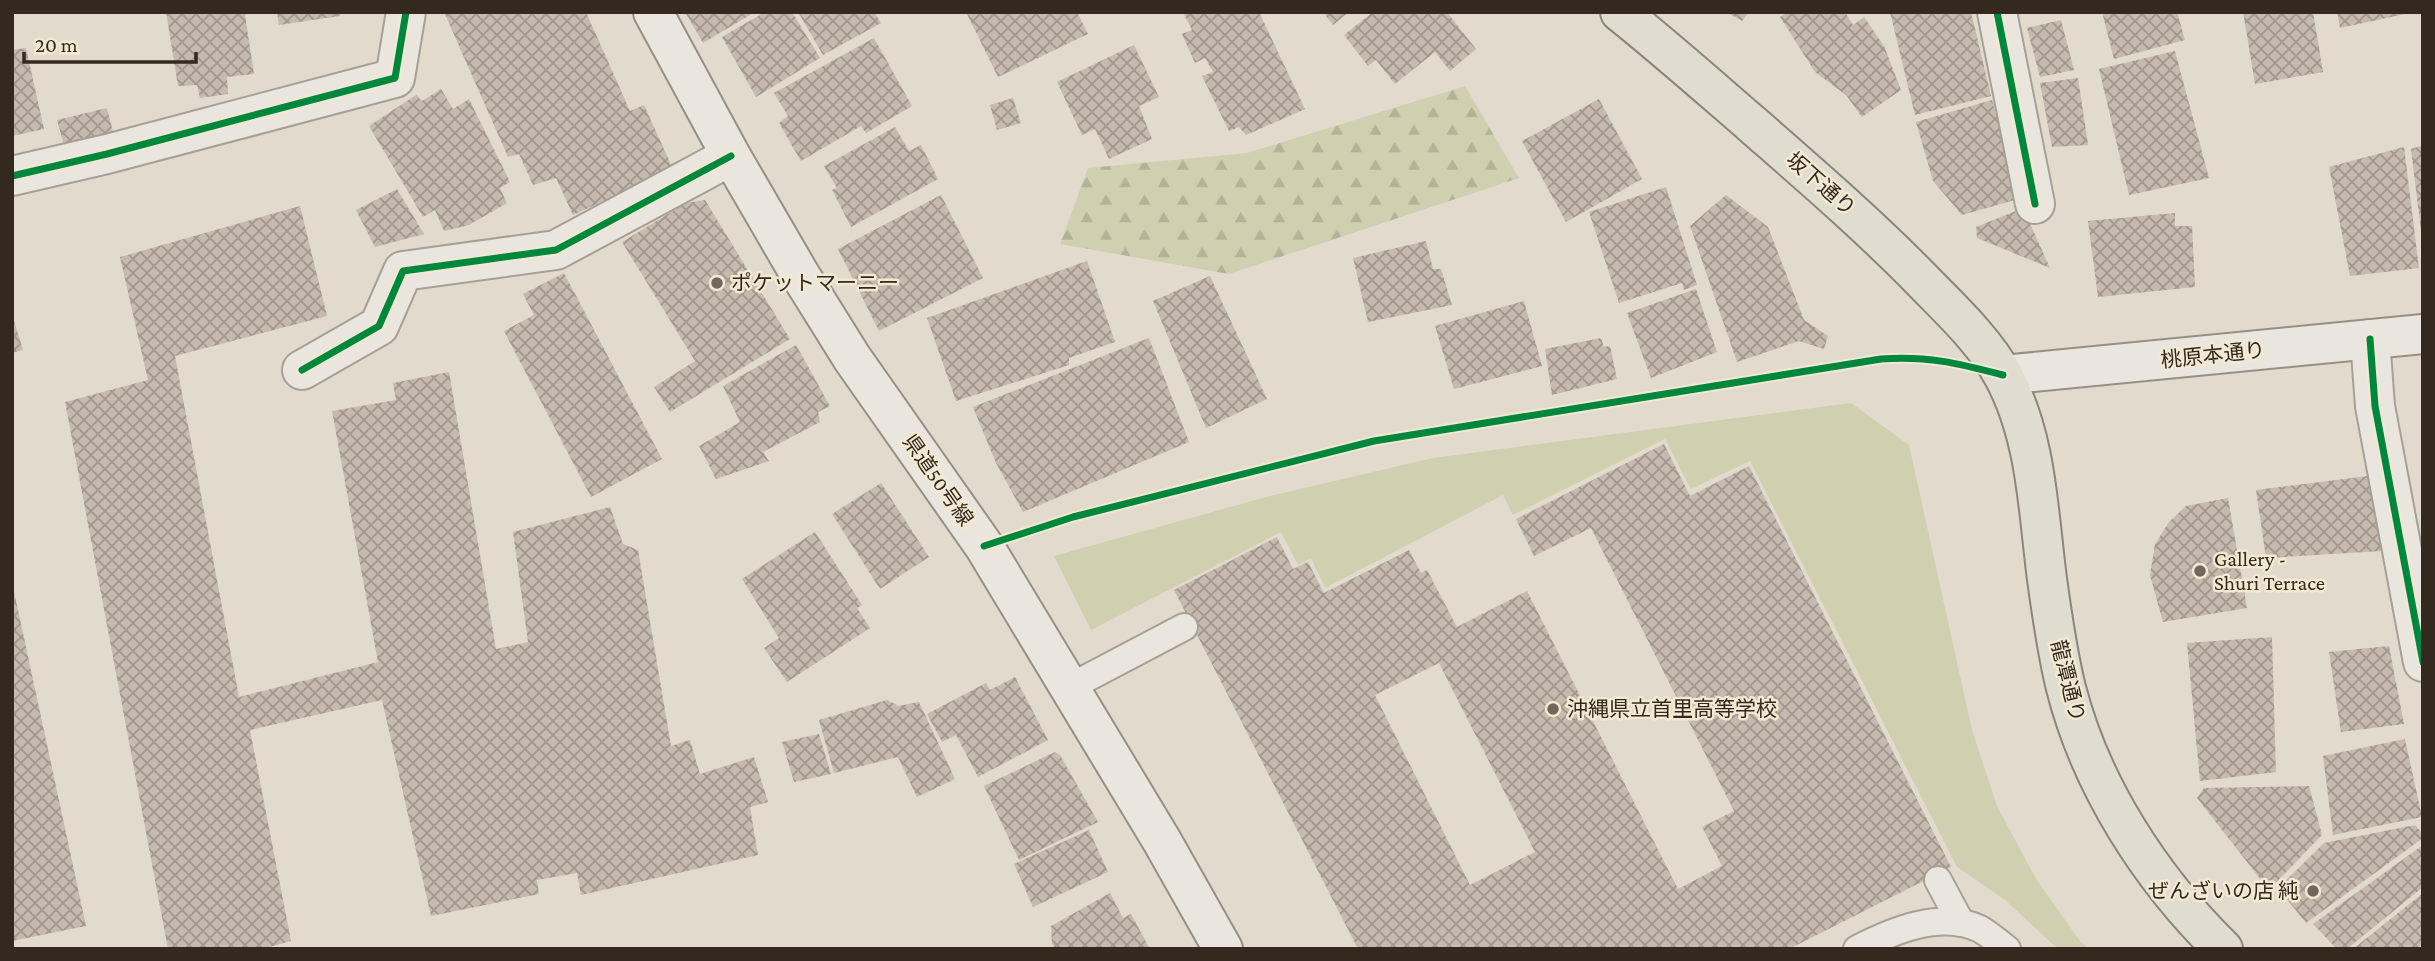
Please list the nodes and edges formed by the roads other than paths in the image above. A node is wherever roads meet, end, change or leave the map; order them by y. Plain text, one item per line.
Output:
1 (406, 12) edge
2 (653, 12) edge
3 (1620, 12) edge
4 (1997, 12) edge
5 (731, 156) junction
6 (12, 176) edge
7 (2035, 204) dead end
8 (2423, 334) edge
9 (2370, 339) junction
10 (302, 370) dead end
11 (2003, 375) junction
12 (1184, 627) dead end
13 (2423, 662) edge
14 (1070, 687) junction
15 (1938, 880) dead end
16 (1961, 923) junction
17 (1223, 949) edge
18 (1857, 949) edge
19 (2007, 949) edge
20 (2223, 949) edge

1 - 6 main road
2 - 5 main road, 県道50号線
3 - 11 main road, 坂下通り
4 - 7 main road
5 - 10 main road
5 - 14 main road, 県道50号線
8 - 9 main road, 桃原本通り
9 - 11 main road, 桃原本通り
9 - 13 main road
11 - 20 main road, 龍潭通り
12 - 14 lane
14 - 17 main road, 県道50号線
15 - 16 lane
16 - 18 lane
16 - 19 lane

